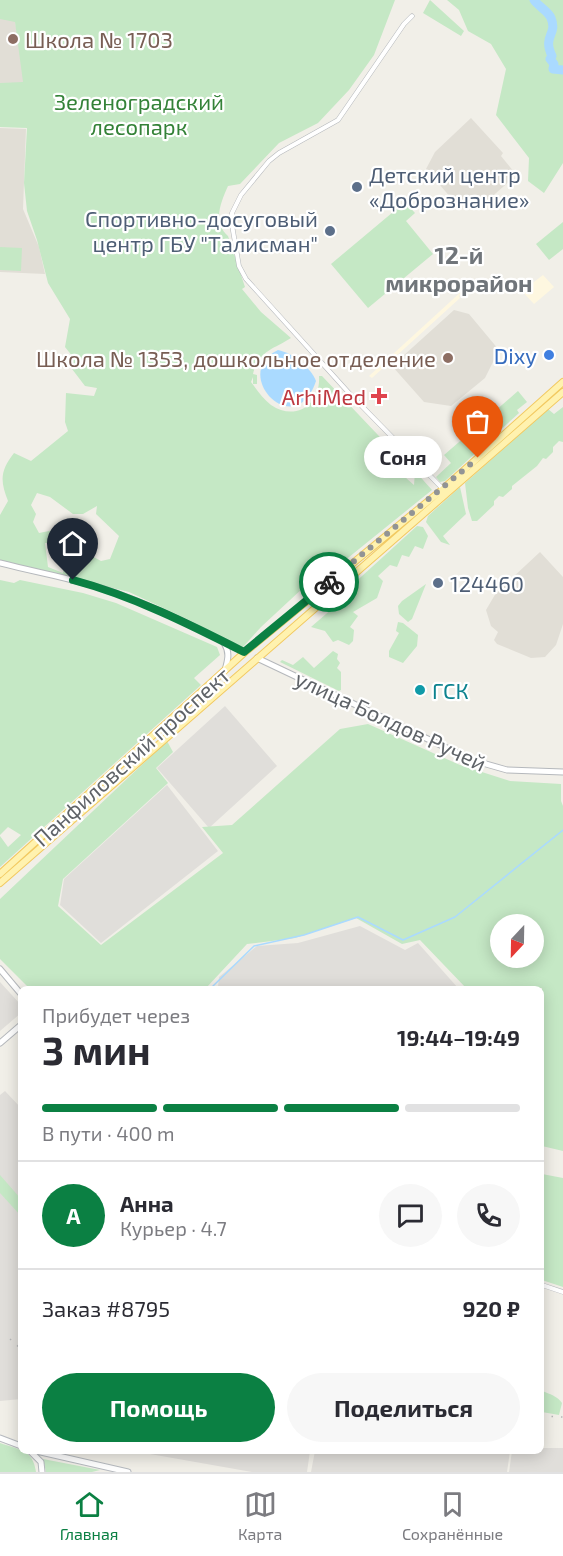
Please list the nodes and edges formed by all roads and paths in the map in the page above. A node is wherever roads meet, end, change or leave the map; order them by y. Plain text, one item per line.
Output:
1 (412, 16) dead end
2 (563, 382) edge
3 (563, 392) edge
4 (443, 489) junction
5 (0, 563) edge
6 (223, 642) junction
7 (244, 652) junction
8 (257, 658) junction
9 (225, 670) junction
10 (563, 772) edge
11 (0, 874) edge
12 (0, 883) edge
13 (0, 969) edge
14 (18, 990) edge
15 (18, 1028) edge
16 (0, 1043) edge
17 (544, 1286) edge
18 (563, 1292) edge
19 (0, 1438) edge
20 (18, 1445) edge
21 (34, 1454) edge
22 (49, 1454) edge
23 (42, 1472) edge
24 (128, 1472) edge

1 - 4 street
2 - 4 main road, Панфиловский проспект
3 - 8 main road, Панфиловский проспект
4 - 7 main road, Панфиловский проспект
5 - 6 street
6 - 7 street
6 - 9 street
7 - 8 main road
7 - 9 main road, Панфиловский проспект
8 - 10 street, улица Болдов Ручей
8 - 12 main road, Панфиловский проспект
9 - 11 main road, Панфиловский проспект
13 - 14 street
15 - 16 street
17 - 18 street
19 - 20 street
21 - 23 street
22 - 24 street

